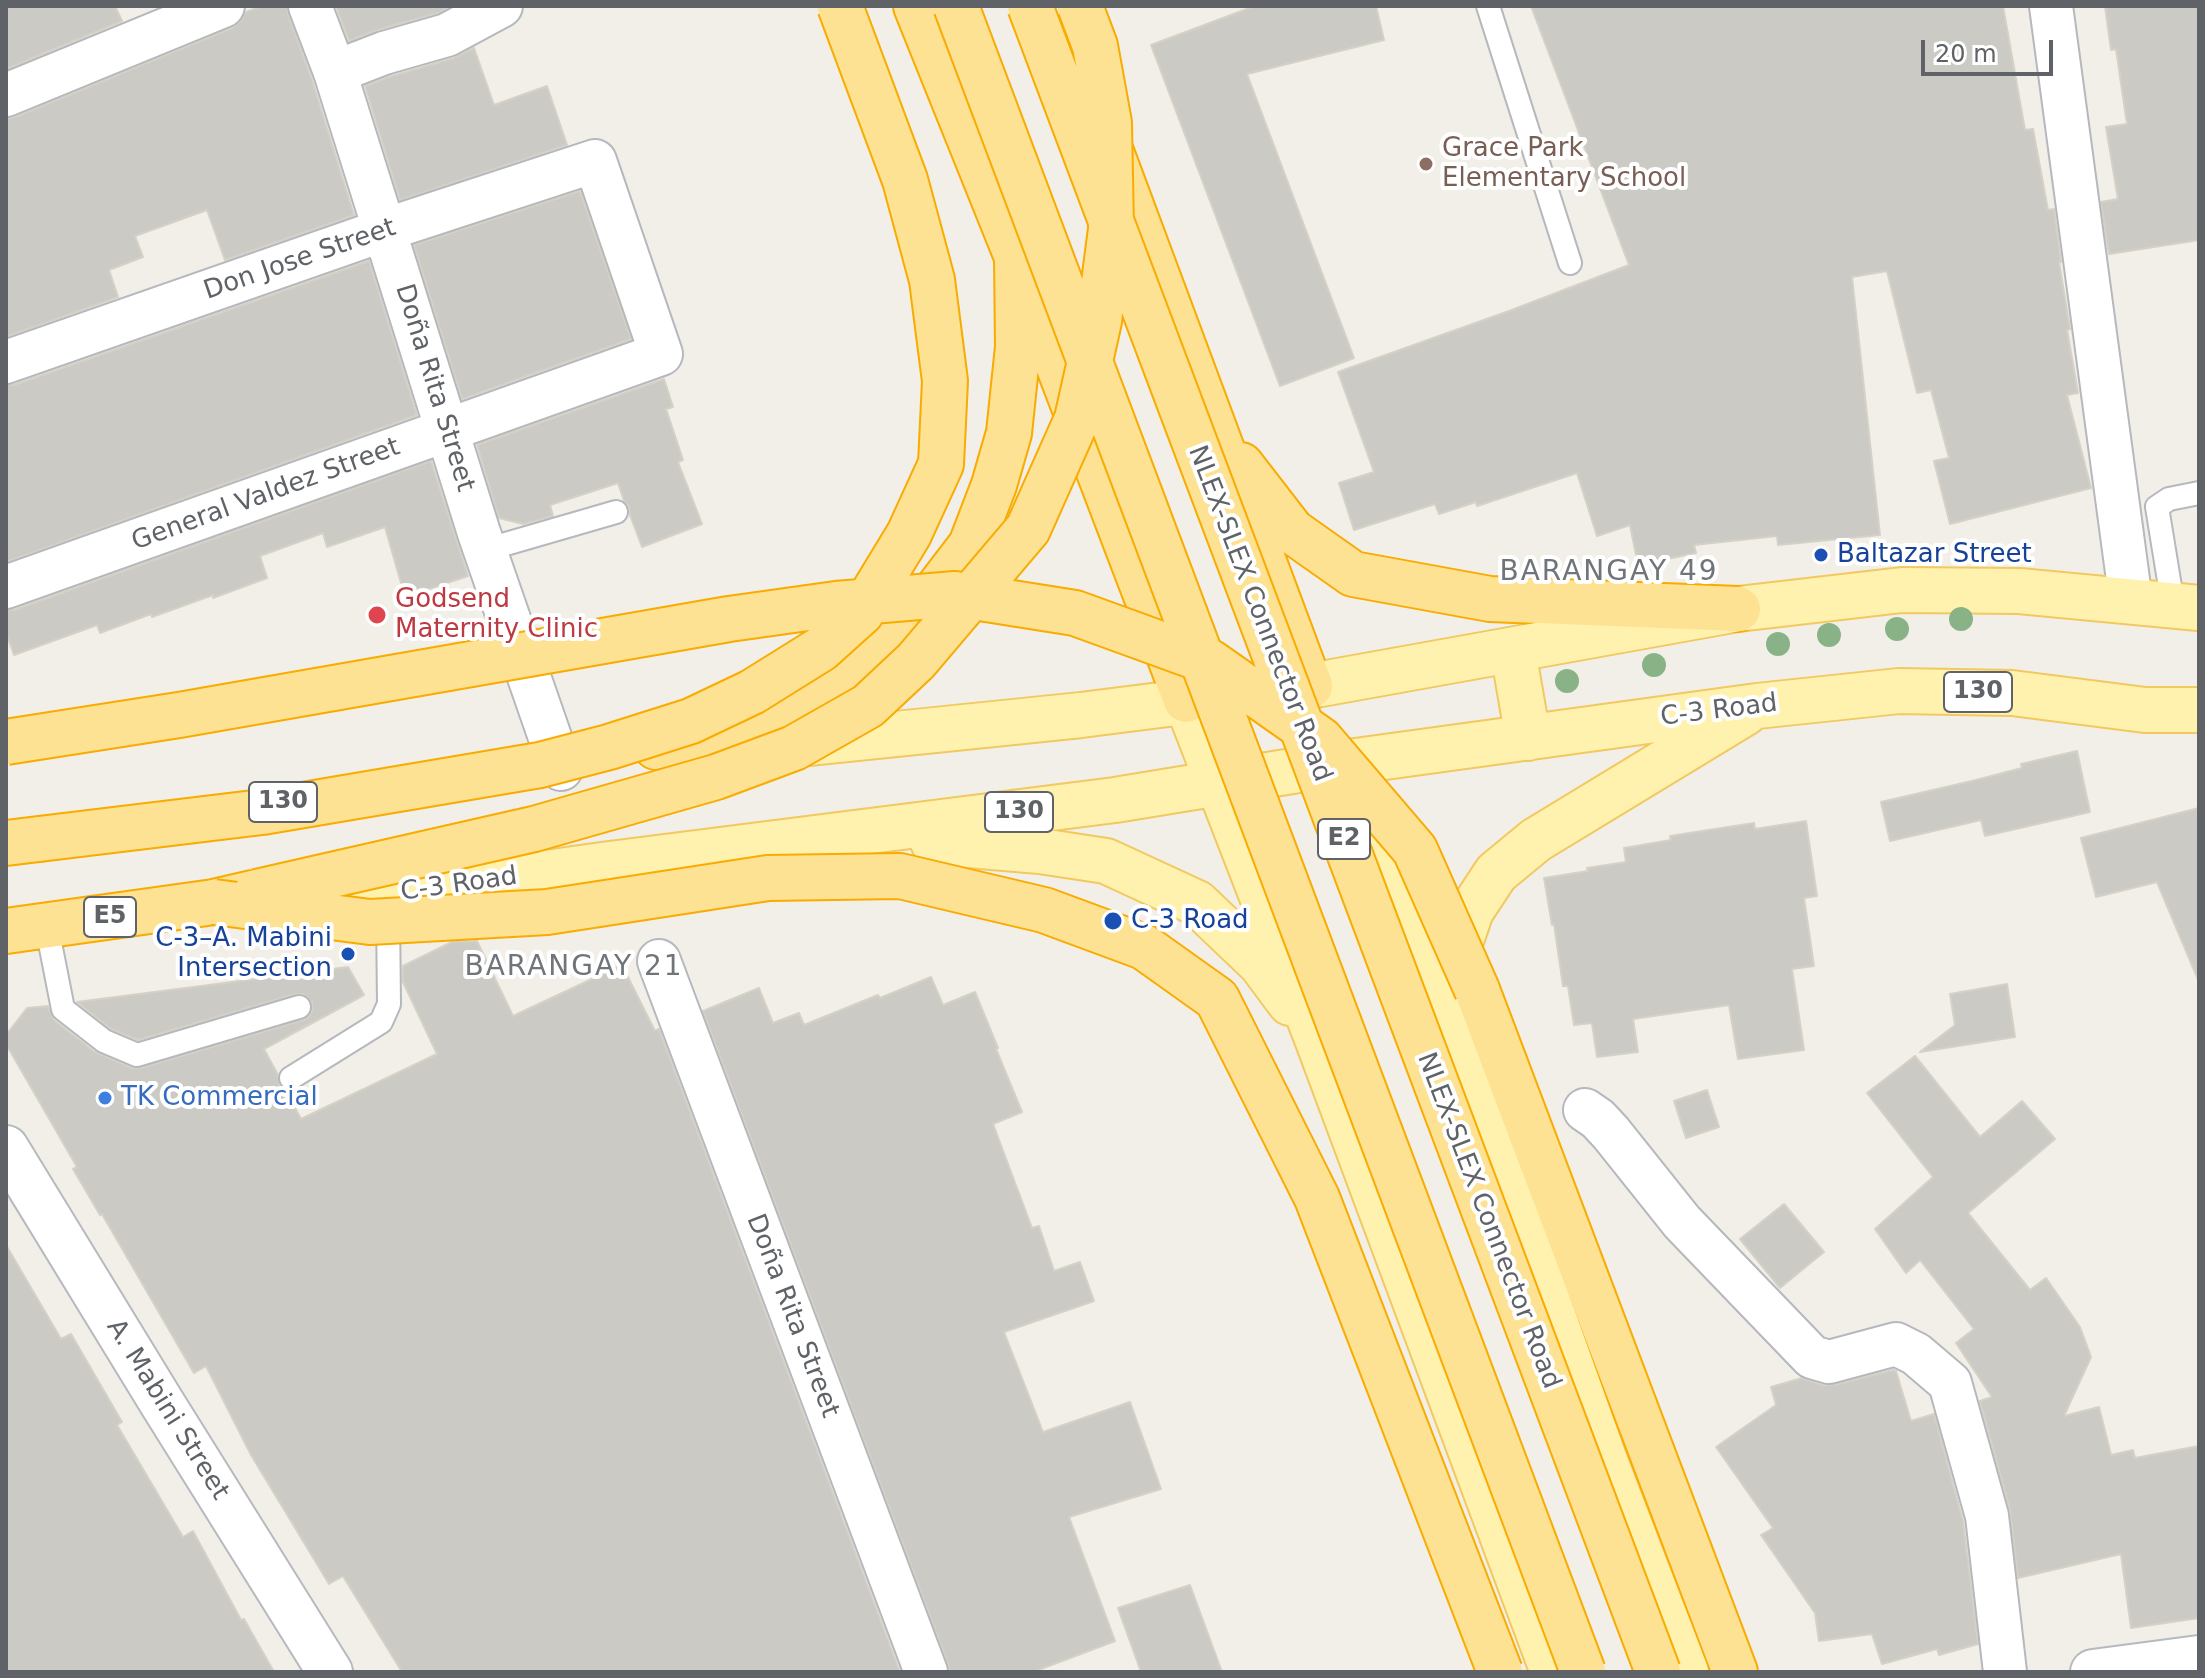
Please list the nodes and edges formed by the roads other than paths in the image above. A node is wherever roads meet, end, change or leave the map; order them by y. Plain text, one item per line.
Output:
1 (223, 6) edge
2 (310, 6) edge
3 (501, 6) edge
4 (840, 6) edge
5 (916, 6) edge
6 (956, 6) edge
7 (1030, 6) edge
8 (1058, 6) edge
9 (1080, 6) edge
10 (1488, 6) edge
11 (2051, 6) edge
12 (335, 72) junction
13 (6, 95) edge
14 (384, 230) junction
15 (1017, 257) junction
16 (1570, 263) dead end
17 (661, 354) joint
18 (6, 362) edge
19 (1214, 429) junction
20 (447, 430) junction
21 (2199, 493) edge
22 (2138, 510) junction
23 (616, 512) dead end
24 (485, 550) junction
25 (6, 587) edge
26 (2168, 605) edge
27 (1738, 609) junction
28 (1513, 651) junction
29 (1310, 686) junction
30 (1186, 700) junction
31 (1757, 706) junction
32 (2199, 710) edge
33 (1528, 738) junction
34 (6, 742) edge
35 (1341, 763) junction
36 (561, 769) junction
37 (1219, 783) junction
38 (819, 838) junction
39 (17, 839) edge
40 (388, 895) junction
41 (214, 902) junction
42 (6, 931) edge
43 (50, 943) junction
44 (6, 949) edge
45 (659, 961) dead end
46 (299, 1007) dead end
47 (1318, 1041) junction
48 (1467, 1074) junction
49 (291, 1078) dead end
50 (1585, 1110) dead end
51 (6, 1148) edge
52 (2199, 1658) edge
53 (330, 1672) edge
54 (926, 1672) edge
55 (1500, 1672) edge
56 (1553, 1672) edge
57 (1583, 1672) edge
58 (1658, 1672) edge
59 (1686, 1672) edge
60 (1735, 1672) edge
61 (2005, 1672) edge
62 (2093, 1672) edge

1 - 13 street
2 - 12 street, Doña Rita Street
3 - 12 street
4 - 39 highway, bridge
5 - 15 highway
6 - 57 highway, E2, bridge
7 - 58 highway, NLEX-SLEX Connector Road / E2, bridge
8 - 19 highway
9 - 41 highway, bridge
10 - 16 lane
11 - 22 street
12 - 14 street, Doña Rita Street
14 - 17 street, Don Jose Street
14 - 18 street, Don Jose Street
14 - 20 street, Doña Rita Street
15 - 30 highway
15 - 36 highway
17 - 20 street, General Valdez Street
19 - 27 highway
19 - 29 highway
20 - 24 street, Doña Rita Street
20 - 25 street, General Valdez Street
21 - 22 lane
22 - 26 street
23 - 24 lane
24 - 36 street, Doña Rita Street
26 - 27 main road, 130
27 - 28 main road, 130
28 - 29 main road, 130
28 - 33 main road
29 - 30 main road, 130
29 - 35 main road
30 - 36 main road, 130
30 - 37 main road
31 - 32 main road, C-3 Road / 130
31 - 33 main road, C-3 Road / 130
31 - 48 main road
33 - 35 main road, C-3 Road / 130
34 - 60 highway, bridge
35 - 37 main road, C-3 Road / 130
35 - 48 main road
36 - 39 main road, 130
37 - 38 main road, C-3 Road / 130
37 - 47 main road
38 - 40 main road, C-3 Road / 130
38 - 47 main road
40 - 43 main road, C-3 Road / 130
40 - 49 lane
41 - 42 highway, E5
41 - 55 highway, bridge
43 - 44 main road, C-3 Road / 130
43 - 46 lane
45 - 54 street, Doña Rita Street
47 - 56 main road
48 - 59 main road
50 - 61 street
51 - 53 main road, A. Mabini Street
52 - 62 main road

